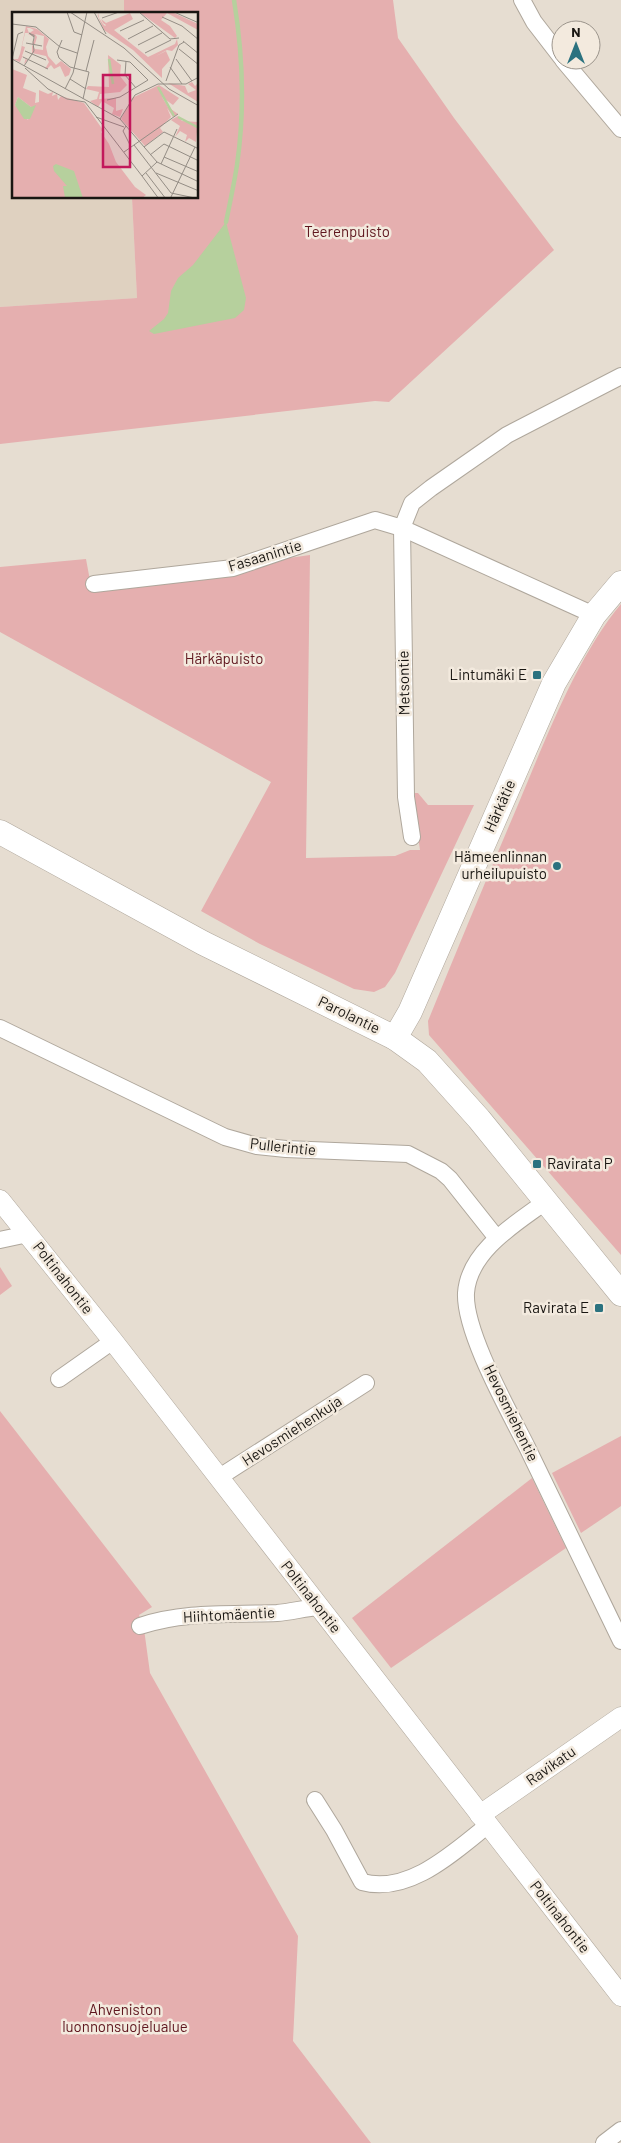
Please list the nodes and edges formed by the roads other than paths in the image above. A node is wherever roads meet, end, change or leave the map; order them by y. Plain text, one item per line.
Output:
1 (522, 0) edge
2 (551, 44) edge
3 (571, 70) edge
4 (621, 129) edge
5 (621, 376) edge
6 (402, 528) junction
7 (621, 583) edge
8 (94, 584) dead end
9 (594, 615) junction
10 (0, 832) edge
11 (412, 837) dead end
12 (0, 1028) edge
13 (395, 1038) junction
14 (0, 1200) edge
15 (545, 1202) junction
16 (28, 1234) junction
17 (496, 1237) junction
18 (0, 1240) edge
19 (621, 1294) edge
20 (113, 1341) junction
21 (58, 1379) dead end
22 (366, 1383) dead end
23 (218, 1478) junction
24 (319, 1607) junction
25 (140, 1626) dead end
26 (621, 1641) edge
27 (621, 1717) edge
28 (315, 1800) dead end
29 (484, 1820) junction
30 (621, 1996) edge
31 (621, 2130) edge
32 (604, 2143) edge

1 - 2 street
3 - 4 street
5 - 6 street, Metsontie
6 - 8 street, Fasaanintie
6 - 9 street
6 - 11 street, Metsontie
7 - 9 main road, Härkätie
9 - 13 main road, Härkätie
10 - 13 main road, Parolantie
12 - 17 street, Pullerintie
13 - 15 main road, Parolantie
14 - 16 street, Poltinahontie
15 - 17 street, Hevosmiehentie
15 - 19 main road, Parolantie
16 - 18 street
16 - 20 street, Poltinahontie
17 - 26 street, Hevosmiehentie
20 - 21 street
20 - 23 street, Poltinahontie
22 - 23 street, Hevosmiehenkuja
23 - 24 street, Poltinahontie
24 - 25 street, Hiihtomäentie
24 - 29 street, Poltinahontie
27 - 29 street, Ravikatu
28 - 29 street
29 - 30 street, Poltinahontie
31 - 32 street

